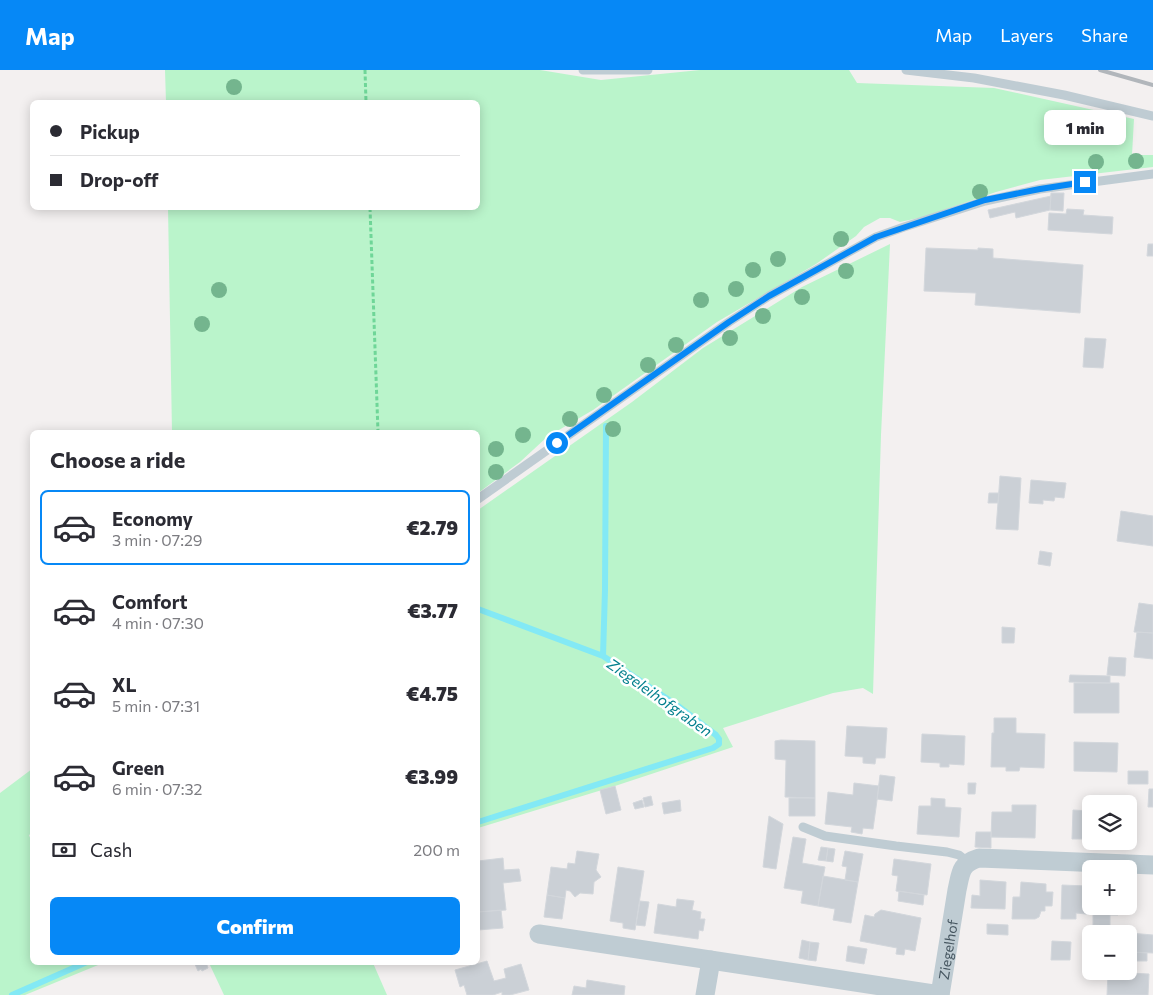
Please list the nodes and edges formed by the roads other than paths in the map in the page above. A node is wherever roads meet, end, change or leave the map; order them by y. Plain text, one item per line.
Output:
1 (583, 70) edge
2 (648, 70) edge
3 (906, 70) edge
4 (1153, 116) edge
5 (1153, 174) edge
6 (480, 498) edge
7 (803, 827) dead end
8 (968, 862) junction
9 (1153, 865) edge
10 (539, 934) dead end
11 (711, 960) junction
12 (705, 995) edge
13 (940, 995) edge

1 - 2 lane
3 - 4 lane
5 - 6 lane
7 - 8 lane
8 - 9 street
8 - 13 street, Ziegelhof
10 - 11 street, Ziegelhof
11 - 12 street
11 - 13 street, Ziegelhof

